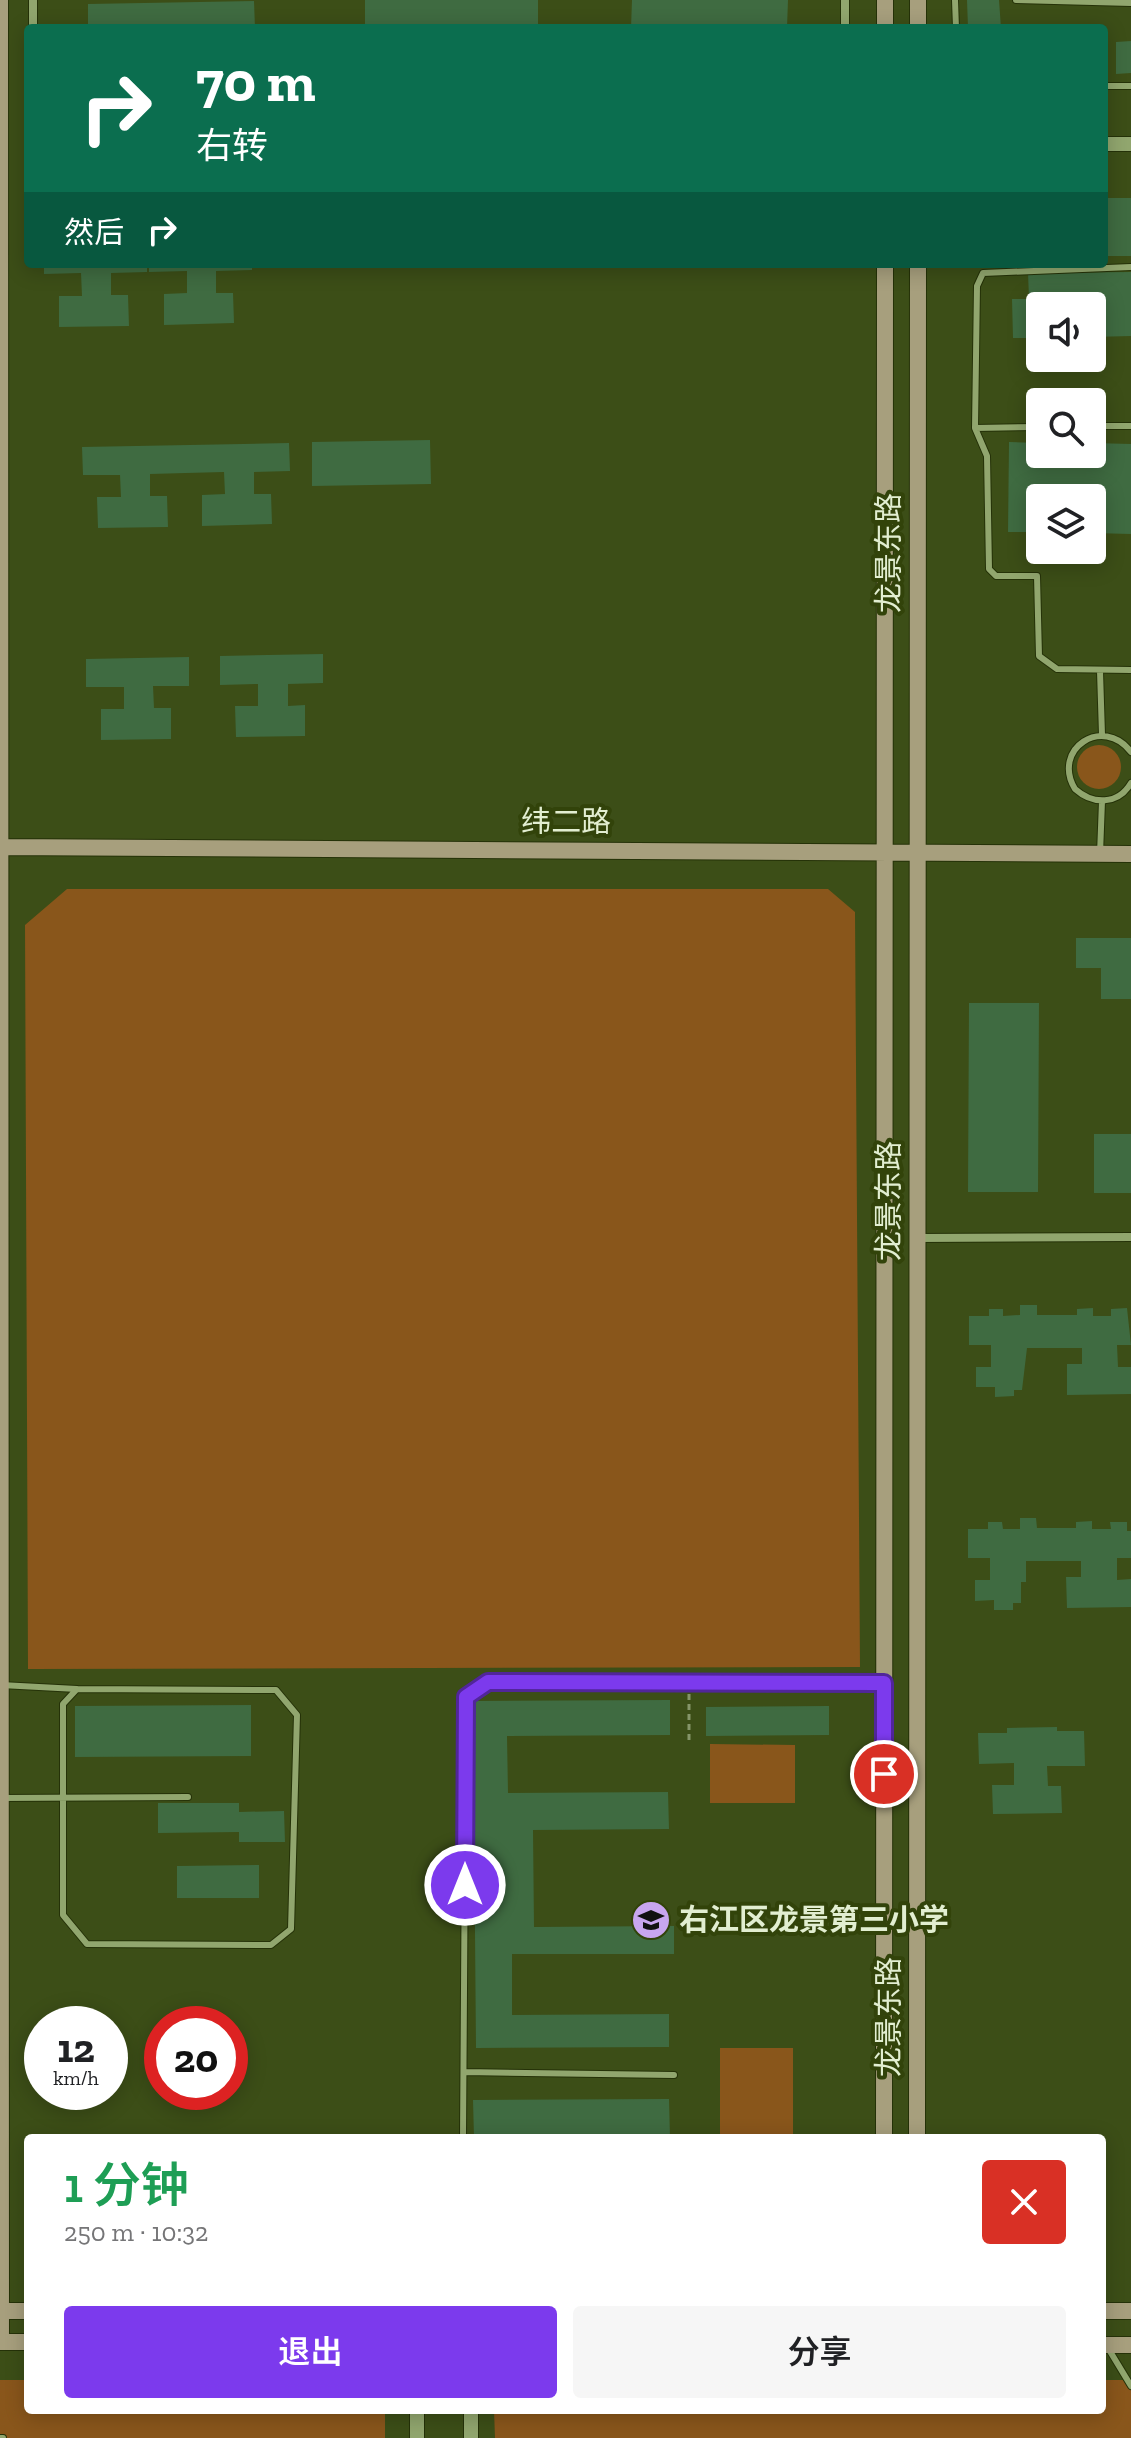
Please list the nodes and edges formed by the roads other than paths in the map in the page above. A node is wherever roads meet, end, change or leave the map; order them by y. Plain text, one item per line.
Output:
1 (0, 0) edge
2 (33, 0) edge
3 (845, 0) edge
4 (885, 0) edge
5 (918, 0) edge
6 (955, 0) edge
7 (1016, 0) edge
8 (1131, 3) edge
9 (33, 24) edge
10 (845, 24) edge
11 (885, 24) edge
12 (918, 24) edge
13 (956, 24) edge
14 (1108, 86) edge
15 (1131, 86) edge
16 (1108, 144) edge
17 (1131, 144) edge
18 (1131, 267) edge
19 (885, 268) edge
20 (918, 268) edge
21 (1106, 268) edge
22 (1108, 268) edge
23 (1106, 426) edge
24 (1131, 426) edge
25 (1026, 427) edge
26 (975, 428) junction
27 (1131, 670) edge
28 (1100, 671) junction
29 (1102, 735) junction
30 (1131, 752) edge
31 (1131, 783) edge
32 (1102, 801) junction
33 (0, 847) edge
34 (885, 852) junction
35 (917, 852) junction
36 (1100, 854) junction
37 (1131, 854) edge
38 (1131, 1237) edge
39 (917, 1238) junction
40 (884, 1683) junction
41 (1, 1685) edge
42 (77, 1689) junction
43 (188, 1797) dead end
44 (1, 1798) edge
45 (63, 1798) junction
46 (464, 2072) junction
47 (674, 2075) dead end
48 (463, 2134) edge
49 (884, 2134) edge
50 (917, 2134) edge
51 (1, 2311) edge
52 (24, 2311) edge
53 (1106, 2311) edge
54 (1131, 2311) edge
55 (1, 2342) edge
56 (24, 2342) edge
57 (1106, 2345) edge
58 (1131, 2345) edge
59 (1106, 2348) edge
60 (1131, 2386) edge
61 (417, 2414) edge
62 (471, 2414) edge
63 (417, 2438) edge
64 (471, 2438) edge

1 - 33 main road
2 - 9 street
3 - 10 street
4 - 11 main road
5 - 12 main road
6 - 13 lane
7 - 8 lane
14 - 15 lane
16 - 17 street
18 - 22 lane
19 - 34 main road, 龙景东路
20 - 35 main road, 龙景东路
21 - 26 lane
23 - 24 lane
25 - 26 lane
26 - 28 lane
27 - 28 lane
28 - 29 lane
29 - 30 lane
29 - 32 lane
31 - 32 lane
32 - 36 lane
33 - 34 main road, 纬二路
33 - 41 main road
34 - 35 main road, 纬二路
34 - 40 main road, 龙景东路
35 - 36 main road, 纬二路
35 - 39 main road, 龙景东路
36 - 37 main road, 纬二路
38 - 39 street
39 - 50 main road, 龙景东路
40 - 46 lane
40 - 49 main road, 龙景东路
41 - 42 lane
41 - 44 main road
42 - 45 lane
42 - 45 lane
43 - 45 lane
44 - 45 lane
44 - 51 main road
46 - 47 lane
46 - 48 lane
51 - 52 main road
51 - 55 main road
53 - 54 main road
55 - 56 main road
57 - 58 main road
59 - 60 lane
61 - 63 street
62 - 64 street

